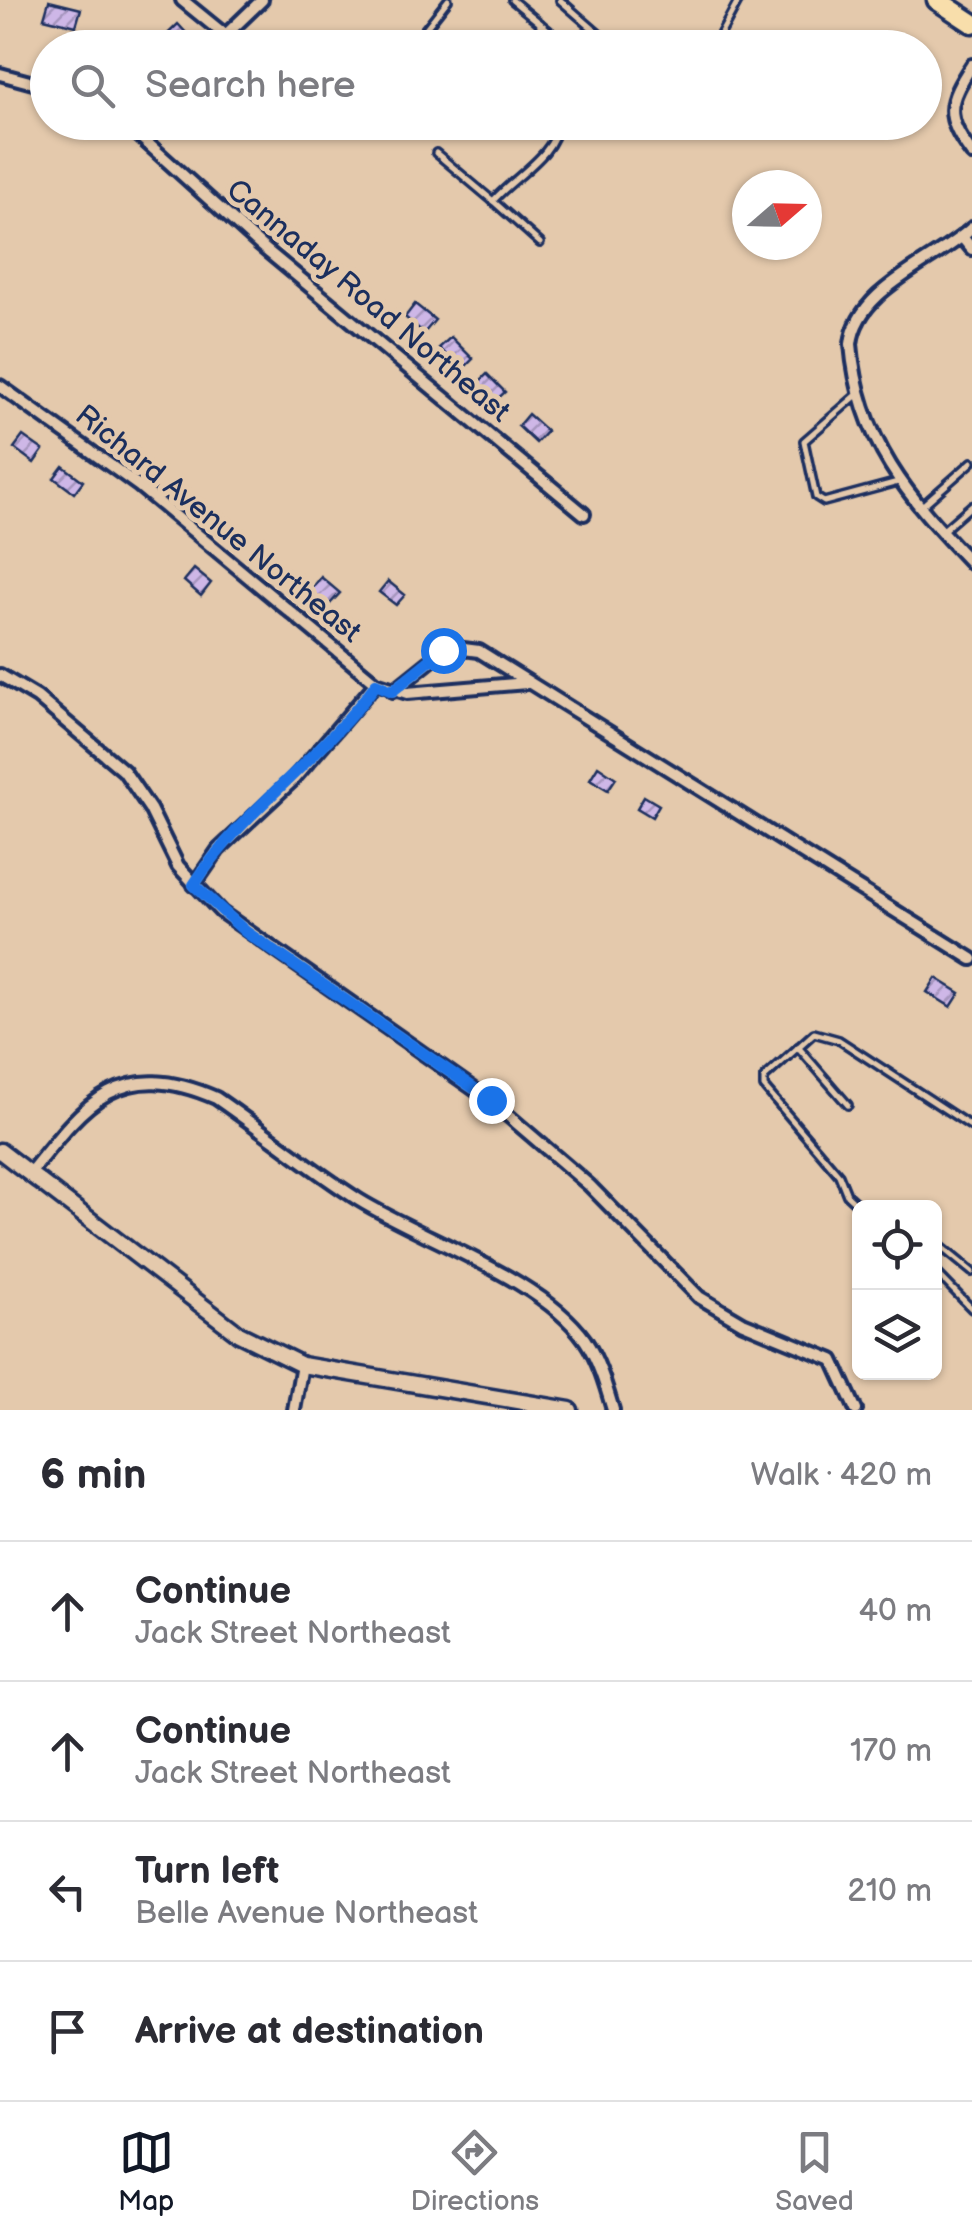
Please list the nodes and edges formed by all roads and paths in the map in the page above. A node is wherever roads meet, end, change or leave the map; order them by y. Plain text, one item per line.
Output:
1 (182, 0) edge
2 (262, 0) edge
3 (448, 0) edge
4 (512, 0) edge
5 (560, 0) edge
6 (739, 0) edge
7 (937, 0) edge
8 (540, 23) junction
9 (972, 23) edge
10 (219, 30) edge
11 (230, 30) edge
12 (424, 30) edge
13 (540, 30) edge
14 (548, 30) edge
15 (595, 30) edge
16 (723, 30) edge
17 (972, 65) edge
18 (0, 74) edge
19 (30, 82) edge
20 (145, 140) edge
21 (554, 140) edge
22 (436, 153) dead end
23 (972, 154) edge
24 (494, 201) junction
25 (972, 228) edge
26 (962, 237) junction
27 (540, 243) dead end
28 (972, 249) edge
29 (0, 386) edge
30 (860, 393) junction
31 (972, 462) edge
32 (898, 482) junction
33 (972, 505) edge
34 (919, 508) junction
35 (584, 514) dead end
36 (941, 532) junction
37 (972, 564) edge
38 (0, 674) edge
39 (528, 683) junction
40 (376, 684) junction
41 (392, 691) junction
42 (194, 885) junction
43 (972, 959) edge
44 (798, 1048) junction
45 (848, 1104) dead end
46 (972, 1127) edge
47 (0, 1151) edge
48 (28, 1174) junction
49 (852, 1200) edge
50 (942, 1248) edge
51 (972, 1272) edge
52 (942, 1278) edge
53 (972, 1310) edge
54 (302, 1365) junction
55 (294, 1410) edge
56 (570, 1410) edge
57 (613, 1410) edge
58 (856, 1410) edge

1 - 10 street
2 - 11 street
3 - 12 lane
4 - 8 lane
5 - 15 lane
6 - 16 lane
7 - 9 highway
8 - 13 lane
8 - 14 lane
17 - 23 street
18 - 19 street
20 - 35 street, Cannaday Road Northeast
21 - 24 lane
22 - 24 lane
24 - 27 lane
25 - 26 street
26 - 28 street
26 - 30 street
29 - 40 street, Richard Avenue Northeast
30 - 32 street
30 - 32 lane
31 - 34 lane
32 - 34 street
33 - 36 lane
34 - 36 street
36 - 37 street
38 - 42 street
39 - 41 street, Richard Avenue Northeast
39 - 41 street
39 - 43 street
40 - 41 street, Richard Avenue Northeast
40 - 42 street
42 - 58 street
44 - 45 lane
44 - 46 lane
44 - 49 lane
47 - 48 street
48 - 54 street
48 - 57 street
50 - 51 lane
52 - 53 lane
54 - 55 street
54 - 56 street

